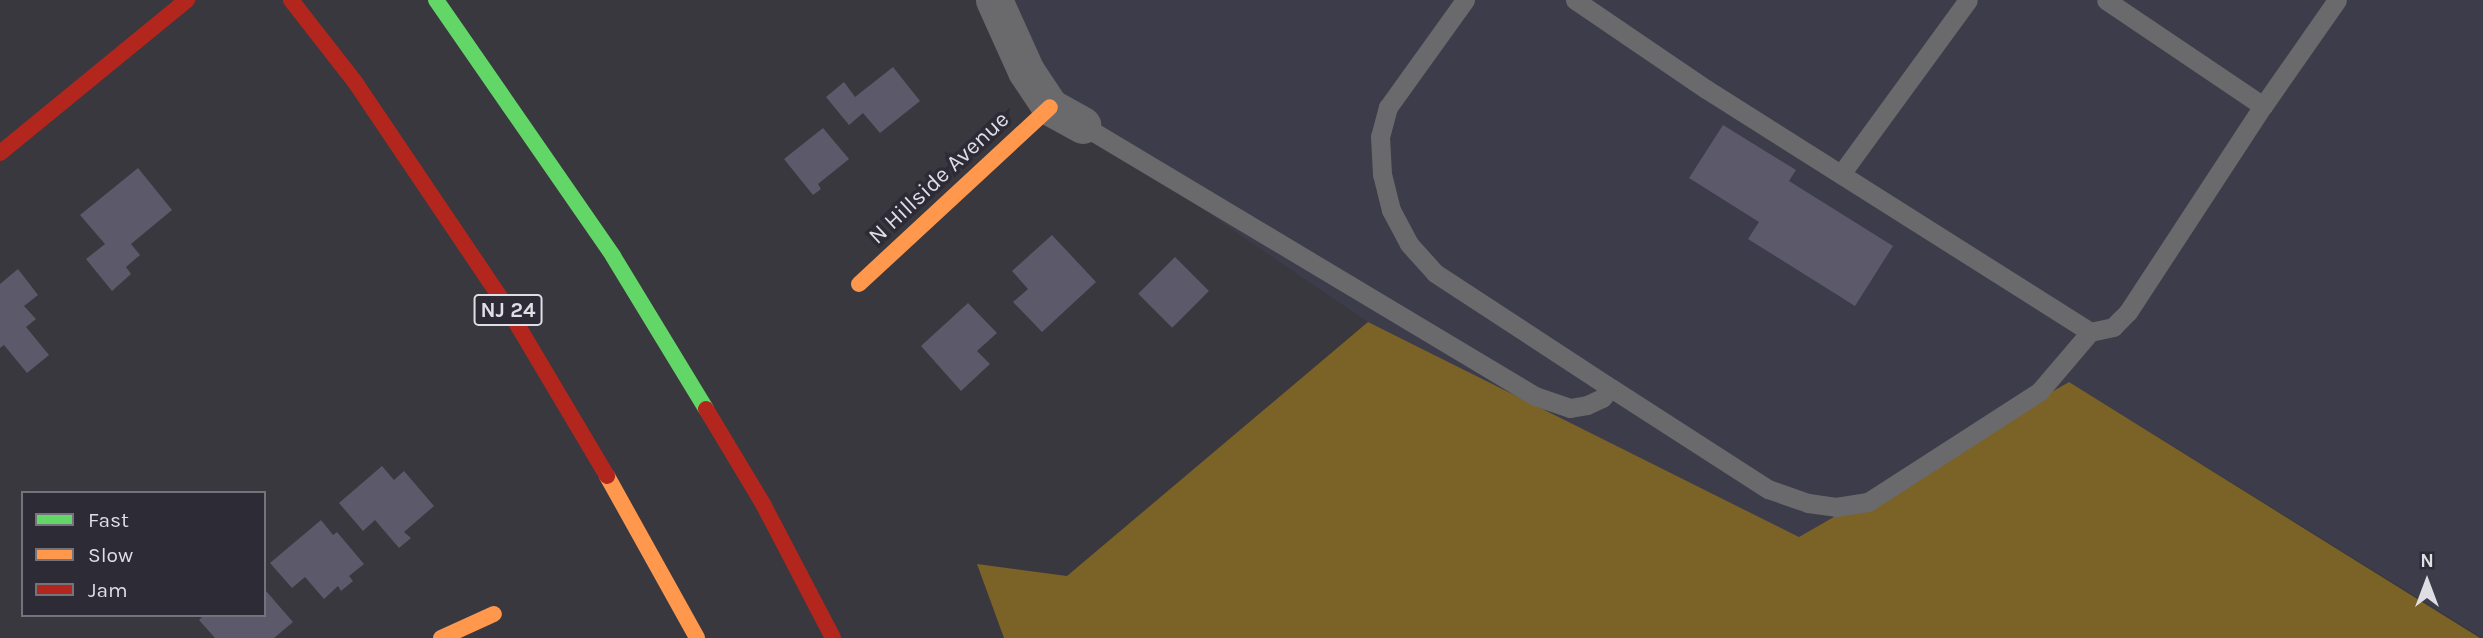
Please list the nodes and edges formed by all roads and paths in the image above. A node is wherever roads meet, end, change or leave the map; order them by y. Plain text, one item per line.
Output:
1 (187, 0) edge
2 (291, 0) edge
3 (436, 0) edge
4 (994, 0) edge
5 (1465, 0) edge
6 (1575, 0) edge
7 (1968, 0) edge
8 (2106, 0) edge
9 (2337, 0) edge
10 (2263, 106) junction
11 (1050, 107) junction
12 (1082, 125) joint
13 (0, 153) edge
14 (1841, 174) junction
15 (859, 284) dead end
16 (2090, 332) junction
17 (1611, 388) junction
18 (494, 614) dead end
19 (440, 638) edge
20 (697, 638) edge
21 (833, 638) edge

1 - 13 main road
2 - 20 main road, NJ 24
3 - 21 main road
4 - 11 street
5 - 17 lane
6 - 14 lane
7 - 14 lane
8 - 10 lane
9 - 10 lane
10 - 16 lane
11 - 12 street
11 - 15 main road, N Hillside Avenue
12 - 17 lane
14 - 16 lane
16 - 17 lane
18 - 19 main road

